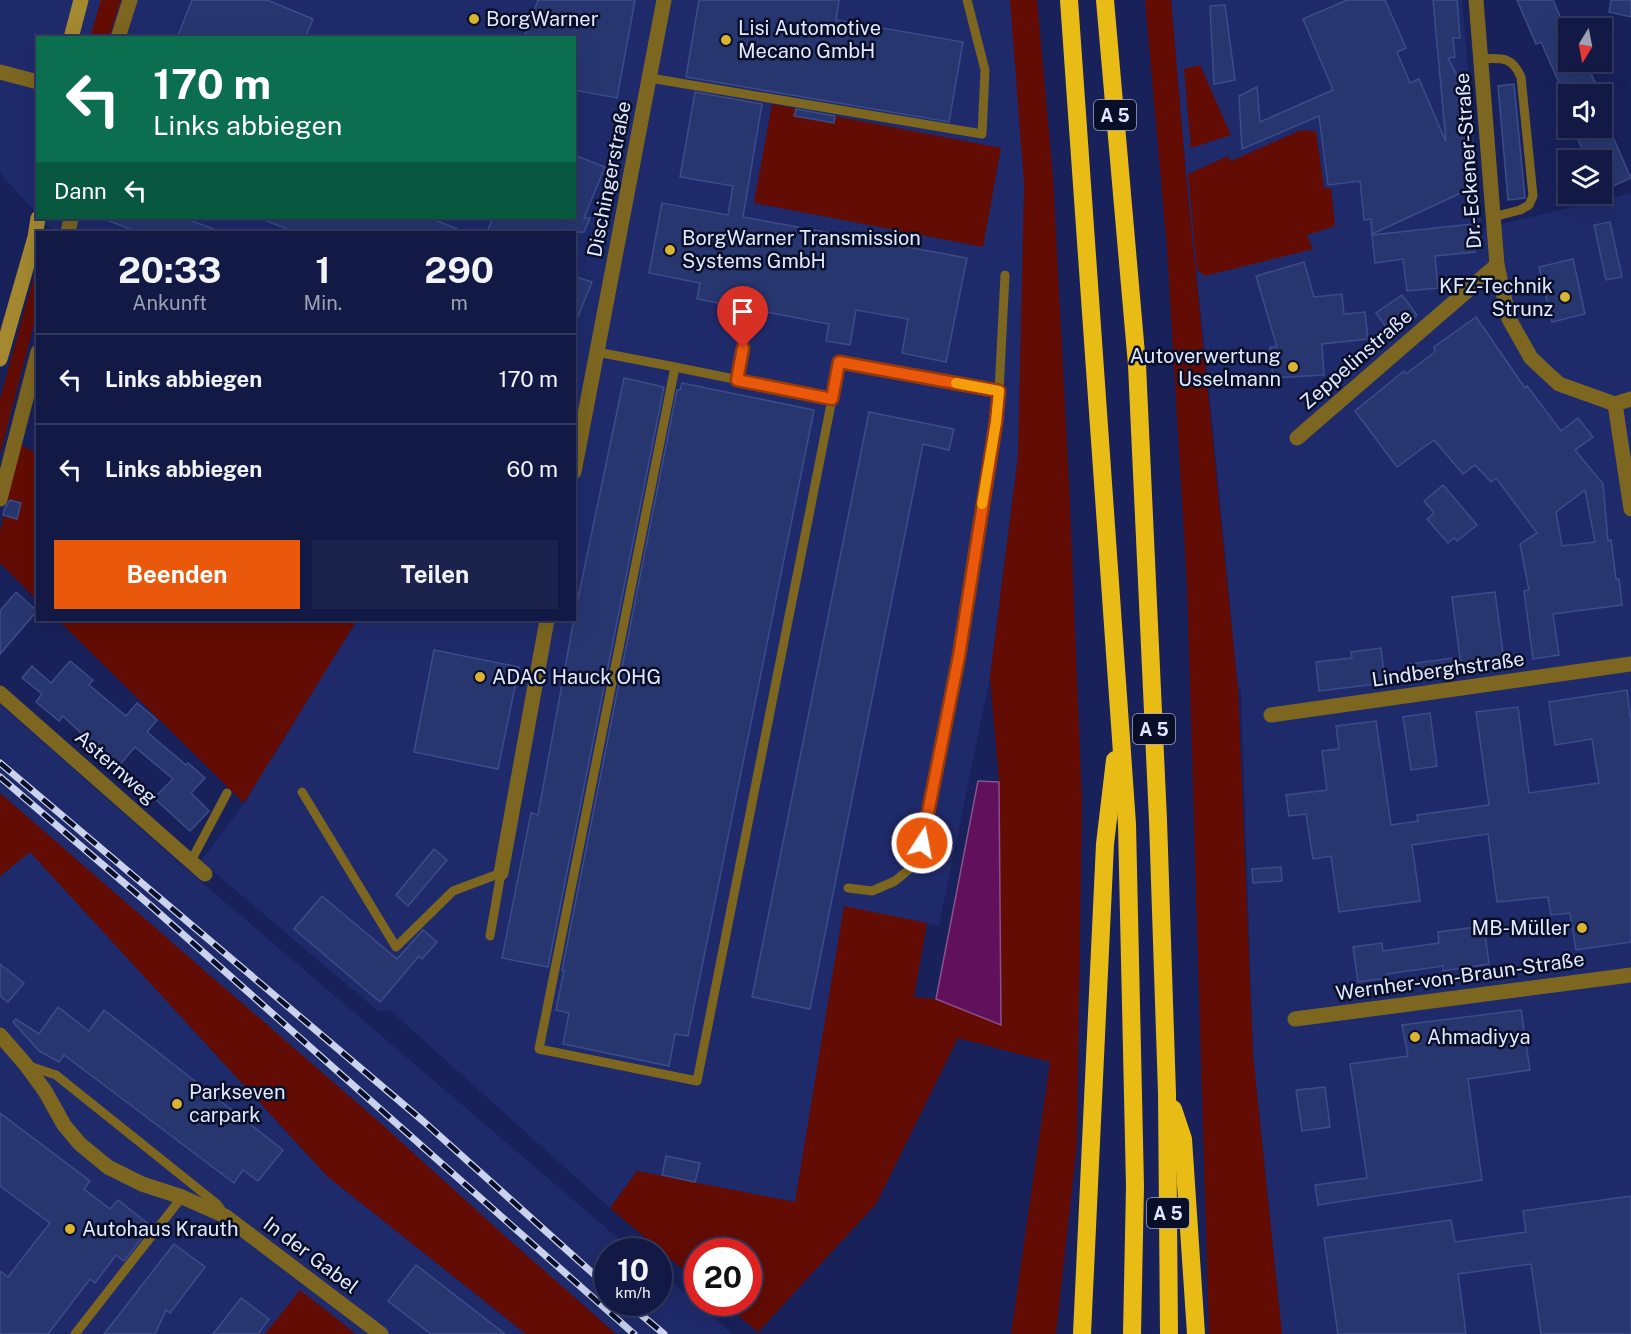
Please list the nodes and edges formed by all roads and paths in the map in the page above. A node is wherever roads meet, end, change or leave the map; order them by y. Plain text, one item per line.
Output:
1 (81, 0) edge
2 (130, 0) edge
3 (664, 0) edge
4 (968, 0) edge
5 (1070, 0) edge
6 (1105, 0) edge
7 (1476, 0) edge
8 (72, 36) edge
9 (119, 36) edge
10 (1481, 59) junction
11 (0, 72) edge
12 (650, 78) junction
13 (36, 81) edge
14 (1493, 217) junction
15 (38, 219) edge
16 (1497, 265) junction
17 (1005, 275) dead end
18 (746, 332) dead end
19 (597, 352) junction
20 (0, 359) edge
21 (36, 368) edge
22 (675, 368) junction
23 (737, 380) junction
24 (34, 383) edge
25 (999, 391) junction
26 (832, 399) junction
27 (1631, 399) edge
28 (1615, 405) junction
29 (1297, 438) dead end
30 (576, 462) edge
31 (0, 499) edge
32 (1631, 509) edge
33 (547, 621) edge
34 (1631, 664) edge
35 (0, 693) edge
36 (1121, 714) junction
37 (1271, 715) dead end
38 (302, 792) dead end
39 (228, 793) dead end
40 (191, 861) junction
41 (501, 873) junction
42 (205, 874) dead end
43 (848, 888) dead end
44 (490, 936) dead end
45 (1631, 975) edge
46 (1295, 1019) dead end
47 (0, 1035) edge
48 (26, 1065) junction
49 (1167, 1093) junction
50 (182, 1197) junction
51 (225, 1216) junction
52 (75, 1334) edge
53 (381, 1334) edge
54 (1082, 1334) edge
55 (1132, 1334) edge
56 (1169, 1334) edge
57 (1196, 1334) edge

1 - 8 main road
2 - 9 street
3 - 12 street, Dischingerstraße
4 - 12 lane
5 - 36 highway, A 5
6 - 49 highway, A 5
7 - 10 street, Dr.-Eckener-Straße
10 - 14 street, Dr.-Eckener-Straße
10 - 14 lane
11 - 13 street
12 - 19 street, Dischingerstraße
14 - 16 street, Dr.-Eckener-Straße
15 - 20 main road
16 - 28 street, Dr.-Eckener-Straße
16 - 29 street, Zeppelinstraße
17 - 25 lane
18 - 23 lane
19 - 22 lane
19 - 30 street, Dischingerstraße
21 - 24 street
22 - 23 lane
22 - 26 lane
23 - 26 lane
24 - 31 street
25 - 26 lane
25 - 43 lane
27 - 28 street
28 - 32 street
33 - 41 street
34 - 37 street, Lindberghstraße
35 - 40 street, Asternweg
36 - 54 highway
36 - 55 highway, A 5
38 - 41 lane
39 - 40 lane
40 - 42 street, Asternweg
41 - 44 lane
45 - 46 street, Wernher-von-Braun-Straße
47 - 48 street, In der Gabel
48 - 50 street, In der Gabel
48 - 51 lane
49 - 56 highway, A 5
49 - 57 highway, A 5
50 - 51 street, In der Gabel
50 - 52 lane
51 - 53 street, In der Gabel

